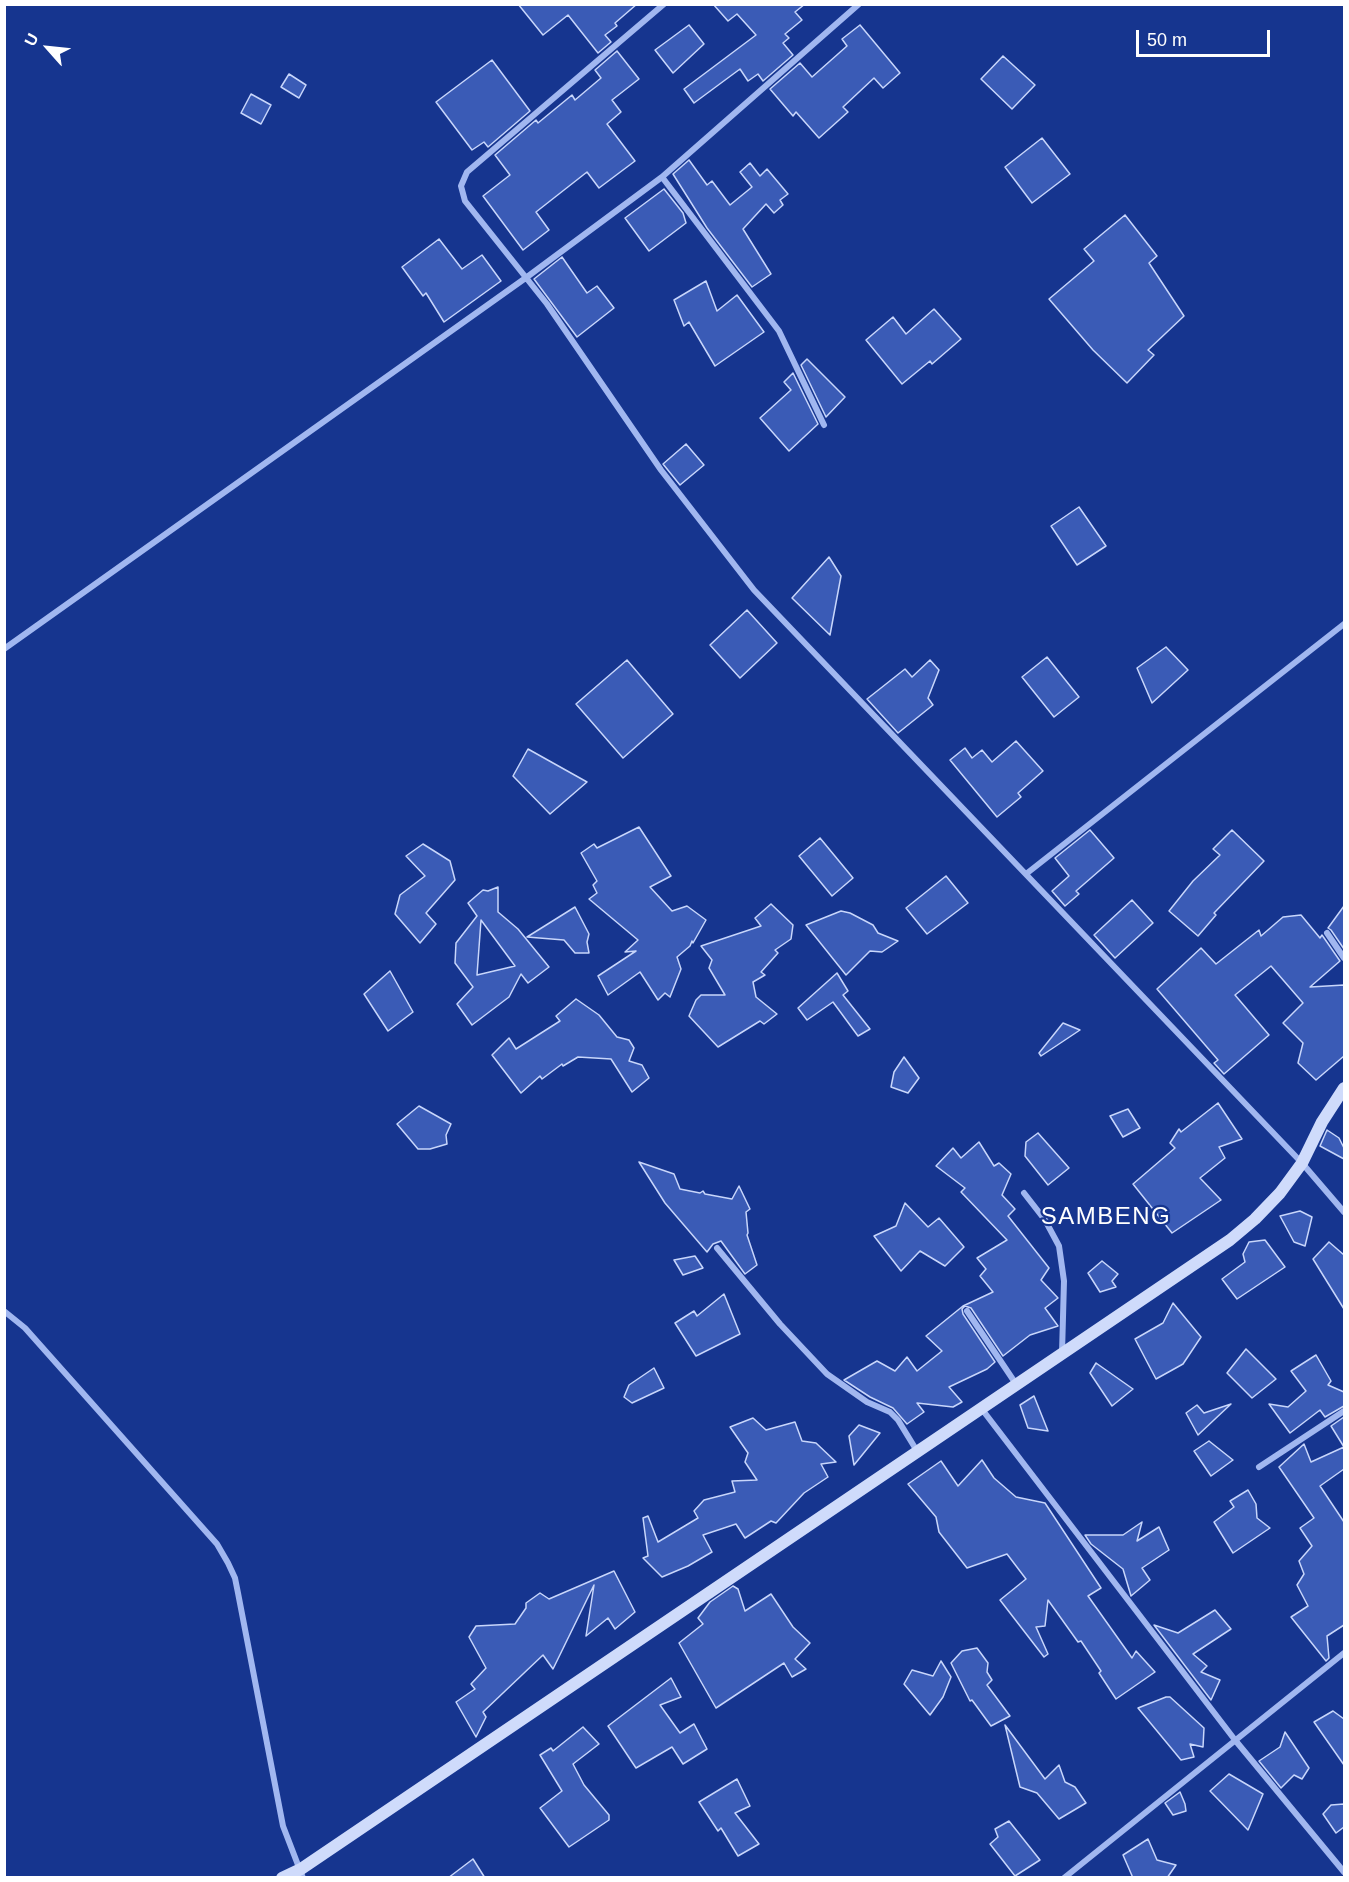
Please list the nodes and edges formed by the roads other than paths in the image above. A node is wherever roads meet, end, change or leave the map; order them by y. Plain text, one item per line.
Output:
1 (664, 4) edge
2 (859, 4) edge
3 (663, 177) junction
4 (527, 277) junction
5 (824, 425) dead end
6 (1344, 624) edge
7 (4, 649) edge
8 (1026, 874) junction
9 (1327, 933) dead end
10 (1344, 958) edge
11 (1344, 1088) edge
12 (1302, 1163) junction
13 (1024, 1193) dead end
14 (1344, 1212) edge
15 (717, 1248) dead end
16 (4, 1311) edge
17 (967, 1311) dead end
18 (1062, 1354) junction
19 (1016, 1384) junction
20 (981, 1408) junction
21 (1344, 1411) edge
22 (917, 1451) junction
23 (1259, 1467) dead end
24 (1344, 1653) edge
25 (1235, 1740) junction
26 (1344, 1872) edge
27 (302, 1873) edge
28 (282, 1878) edge
29 (1064, 1878) edge

1 - 4 street
2 - 3 street
3 - 4 street
3 - 5 street
4 - 7 street
4 - 8 street
6 - 8 street
8 - 12 street
9 - 10 street
11 - 12 street
12 - 14 street
12 - 18 street
13 - 18 street
15 - 22 street
16 - 27 street
17 - 19 street
18 - 19 street
19 - 20 street
20 - 22 street
20 - 25 street
21 - 23 street
22 - 27 street
24 - 25 street
25 - 26 street
25 - 29 street
27 - 28 street

